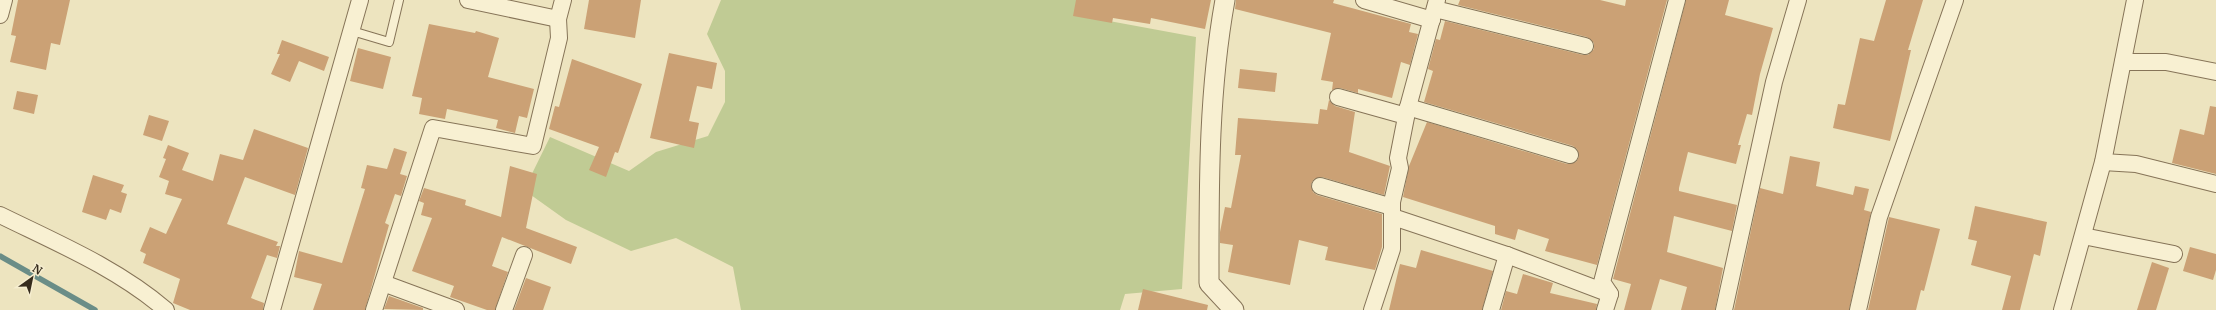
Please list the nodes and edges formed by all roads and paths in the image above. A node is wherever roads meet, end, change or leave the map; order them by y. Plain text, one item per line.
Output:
1 (4, 0) edge
2 (360, 0) edge
3 (399, 0) edge
4 (468, 0) edge
5 (563, 0) edge
6 (1225, 0) edge
7 (1364, 0) edge
8 (1677, 0) edge
9 (1798, 0) edge
10 (1955, 0) edge
11 (2135, 0) edge
12 (1435, 10) edge
13 (0, 15) edge
14 (558, 19) junction
15 (352, 31) junction
16 (1586, 46) dead end
17 (2123, 62) junction
18 (2216, 72) edge
19 (1338, 97) dead end
20 (1407, 111) junction
21 (1570, 155) dead end
22 (2103, 162) junction
23 (2216, 184) edge
24 (1320, 186) dead end
25 (1393, 212) junction
26 (0, 215) edge
27 (2083, 236) junction
28 (1507, 254) junction
29 (2174, 254) dead end
30 (524, 255) dead end
31 (383, 283) junction
32 (1610, 294) junction
33 (166, 310) edge
34 (272, 310) edge
35 (374, 310) edge
36 (456, 310) edge
37 (504, 310) edge
38 (1234, 310) edge
39 (1372, 310) edge
40 (1491, 310) edge
41 (1605, 310) edge
42 (1724, 310) edge
43 (1858, 310) edge
44 (2062, 310) edge

1 - 13 street
2 - 15 street
3 - 15 lane
4 - 14 street
5 - 14 street
6 - 38 street
7 - 12 street
8 - 32 street
9 - 42 street
10 - 43 street
11 - 17 street
12 - 16 street
12 - 20 street
14 - 31 street
15 - 34 street
17 - 18 street
17 - 22 street
19 - 20 street
20 - 21 street
20 - 25 street
22 - 23 street
22 - 27 street
24 - 25 street
25 - 28 street
25 - 39 street
26 - 33 street
27 - 29 street
27 - 44 street
28 - 32 street
28 - 40 street
30 - 37 street
31 - 35 street
31 - 36 street
32 - 41 street

